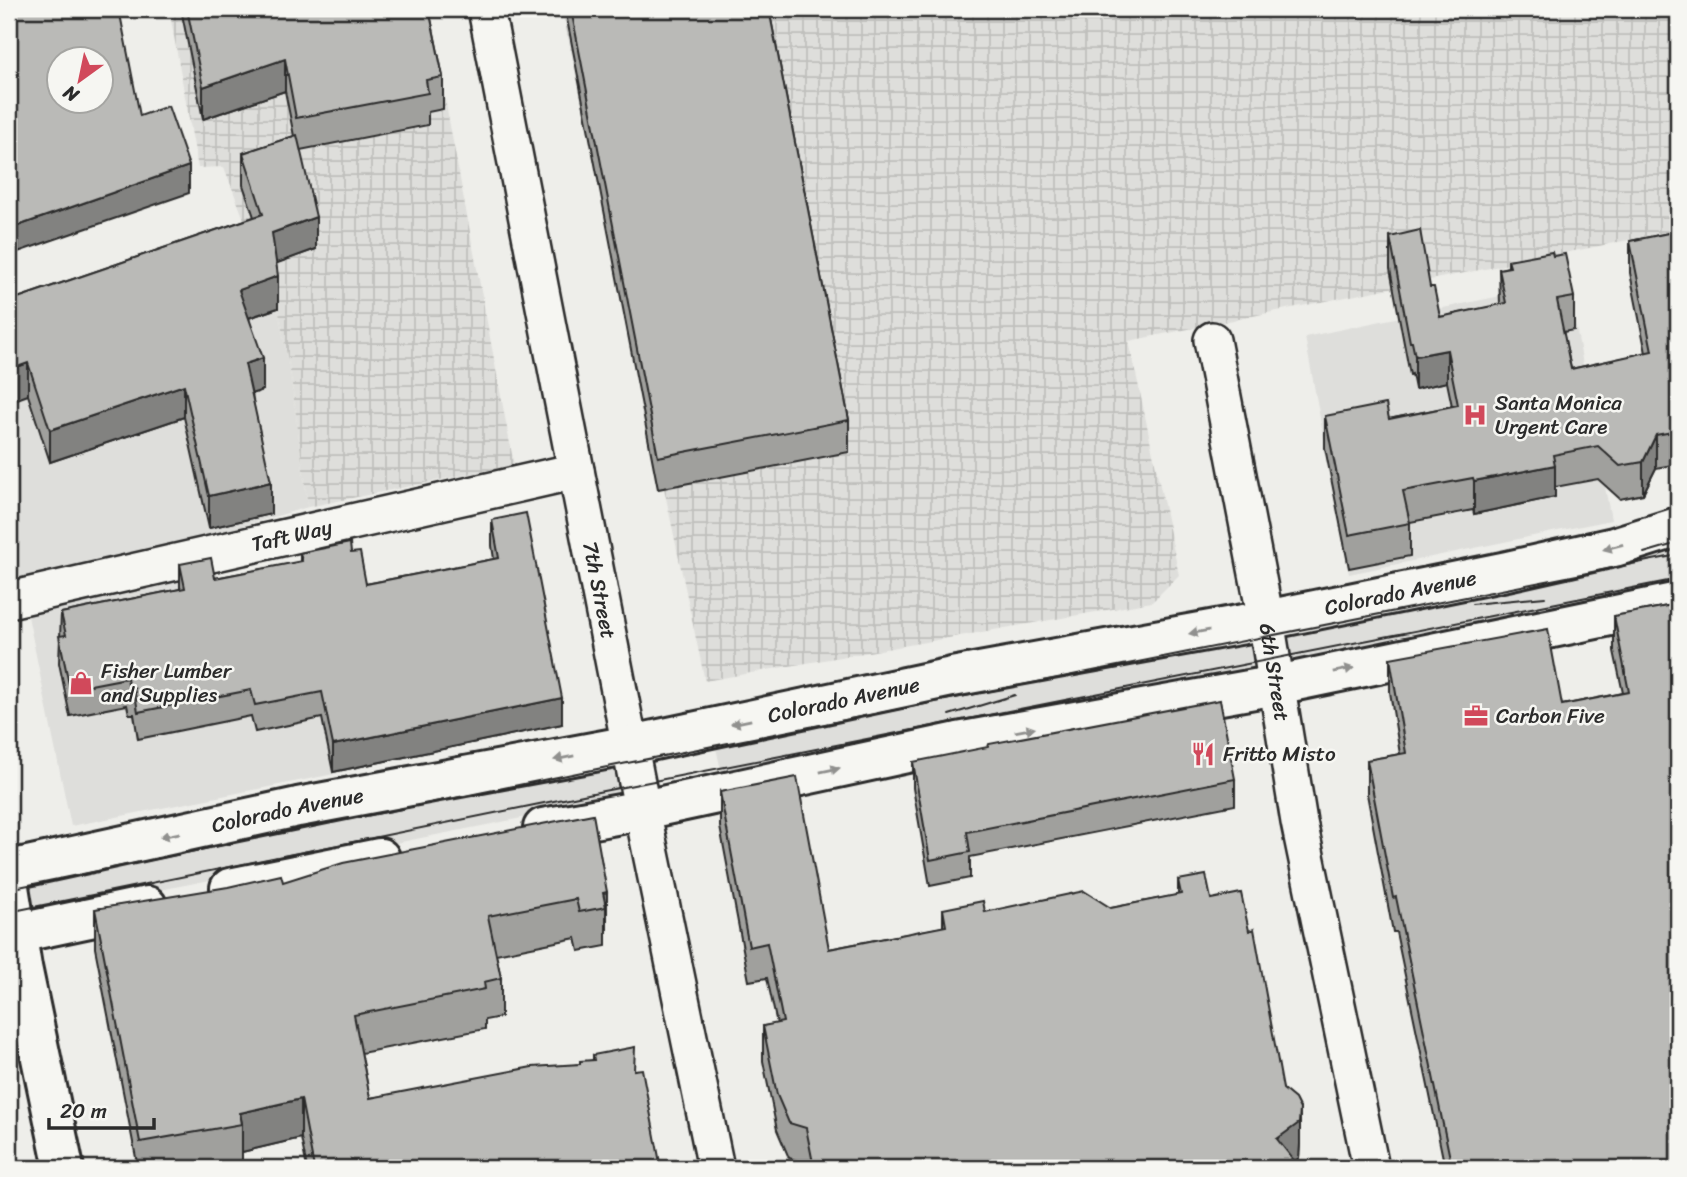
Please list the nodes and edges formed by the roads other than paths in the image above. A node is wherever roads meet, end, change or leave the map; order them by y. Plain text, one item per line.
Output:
1 (486, 9) edge
2 (1212, 340) dead end
3 (576, 471) junction
4 (1678, 527) edge
5 (9, 600) edge
6 (1678, 602) edge
7 (1266, 620) junction
8 (1277, 685) junction
9 (631, 745) junction
10 (643, 810) junction
11 (506, 835) edge
12 (410, 853) edge
13 (9, 870) edge
14 (9, 887) edge
15 (13, 934) edge
16 (64, 1168) edge
17 (716, 1168) edge
18 (1371, 1168) edge

1 - 3 street, 7th Street
2 - 7 street, 6th Street
3 - 5 street, Taft Way
3 - 9 street, 7th Street
4 -> 7 main road, Colorado Avenue
8 -> 6 main road
7 - 8 street, 6th Street
7 -> 9 main road, Colorado Avenue
10 -> 8 main road
8 - 18 street, 6th Street
9 - 10 street, 7th Street
9 -> 13 main road, Colorado Avenue
10 - 11 main road
10 - 17 street, 7th Street
12 - 15 main road
14 - 15 main road
15 - 16 main road

